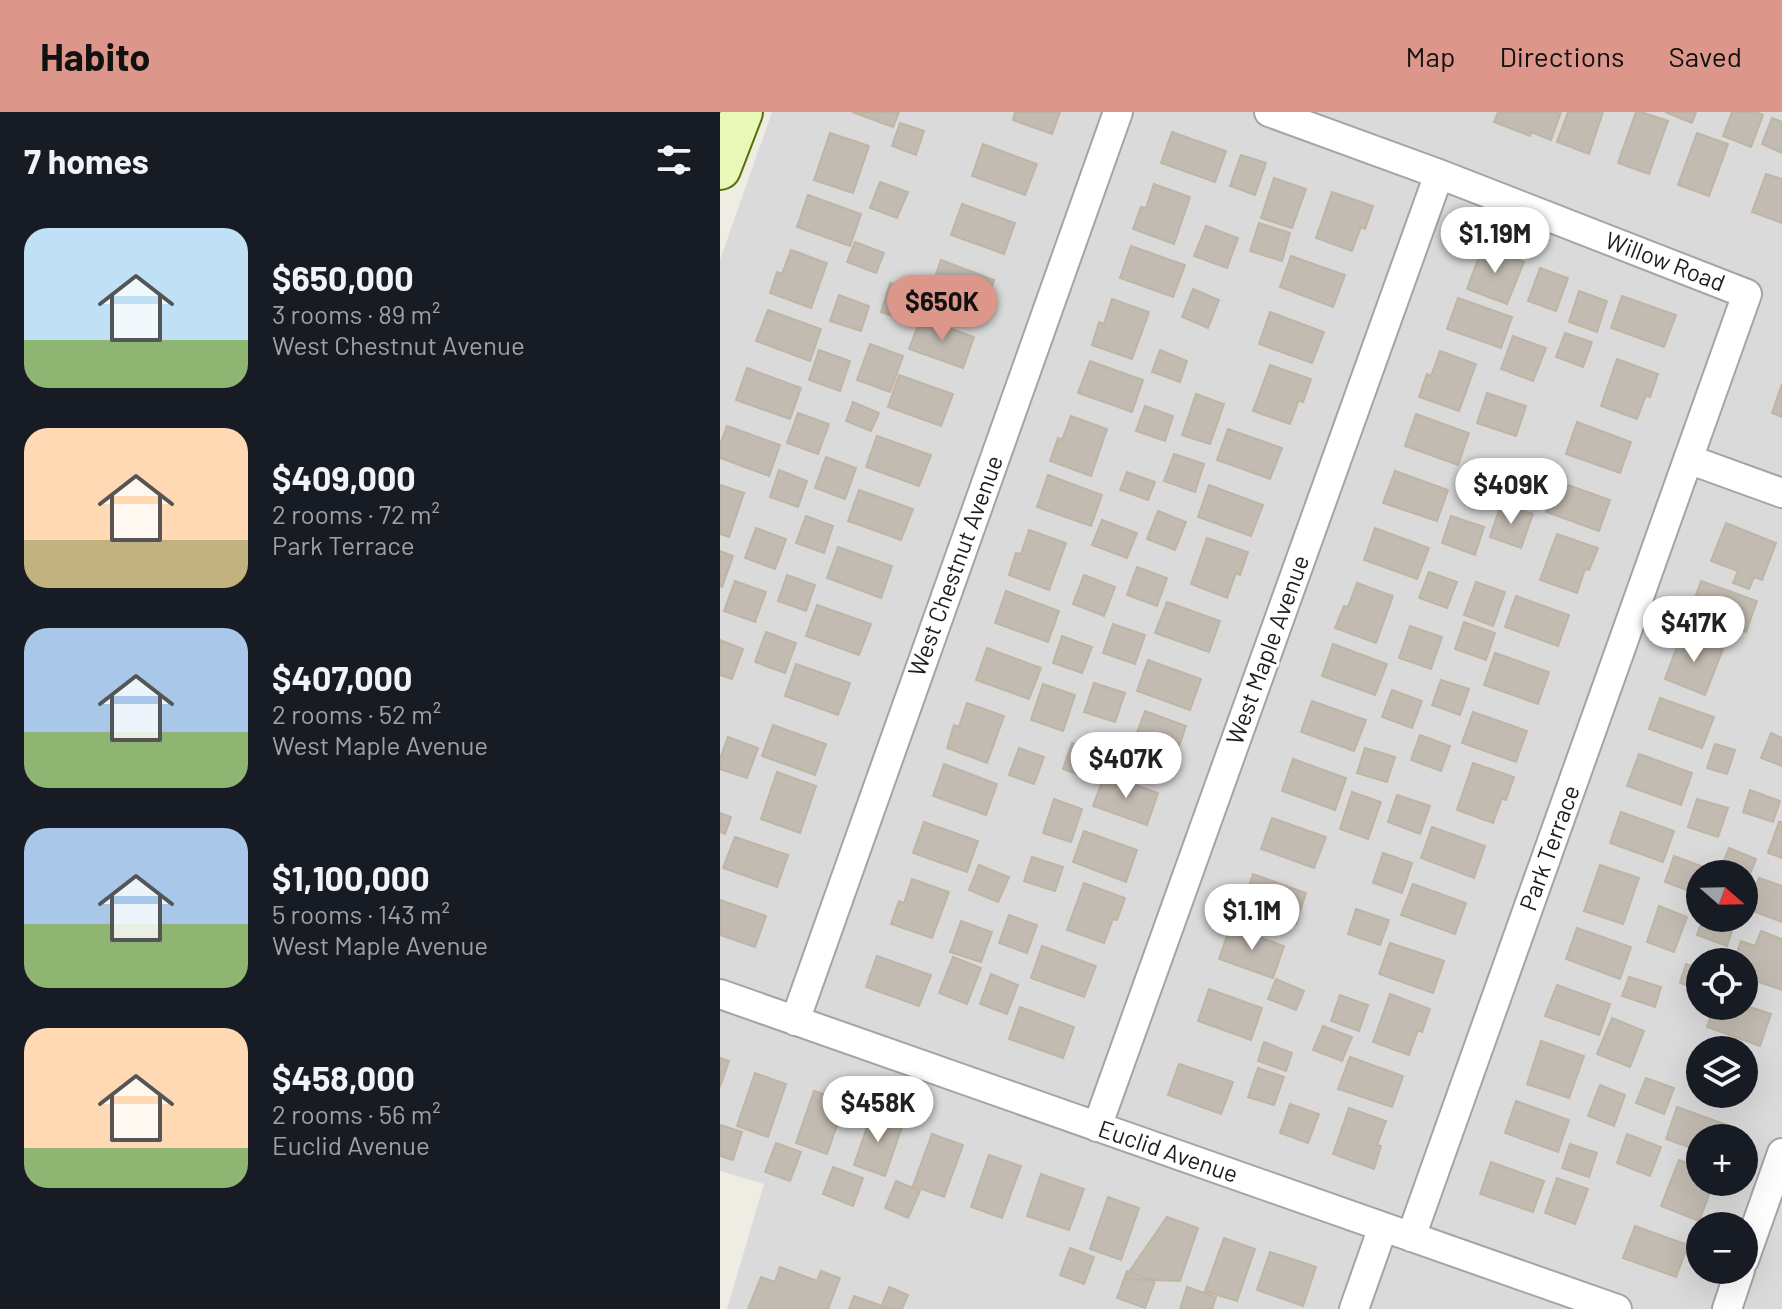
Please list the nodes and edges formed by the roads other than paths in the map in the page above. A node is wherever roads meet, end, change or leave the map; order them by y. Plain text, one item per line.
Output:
1 (742, 112) edge
2 (1118, 112) edge
3 (1269, 112) edge
4 (720, 169) edge
5 (1439, 174) junction
6 (1747, 294) joint
7 (1688, 459) junction
8 (1782, 493) edge
9 (720, 994) edge
10 (795, 1021) junction
11 (1097, 1127) junction
12 (1782, 1153) edge
13 (1758, 1221) edge
14 (1383, 1227) junction
15 (1411, 1237) junction
16 (1735, 1284) edge
17 (1354, 1309) edge
18 (1617, 1309) edge
19 (1727, 1309) edge

1 - 4 main road
2 - 10 street, West Chestnut Avenue
3 - 5 street, Willow Road
5 - 6 street, Willow Road
5 - 11 street, West Maple Avenue
6 - 7 street, Park Terrace
7 - 8 street
7 - 15 street, Park Terrace
9 - 10 street, Euclid Avenue
10 - 11 street, Euclid Avenue
11 - 14 street, Euclid Avenue
12 - 13 street
14 - 15 street, Euclid Avenue
14 - 17 street
15 - 18 street, Euclid Avenue
16 - 19 street

